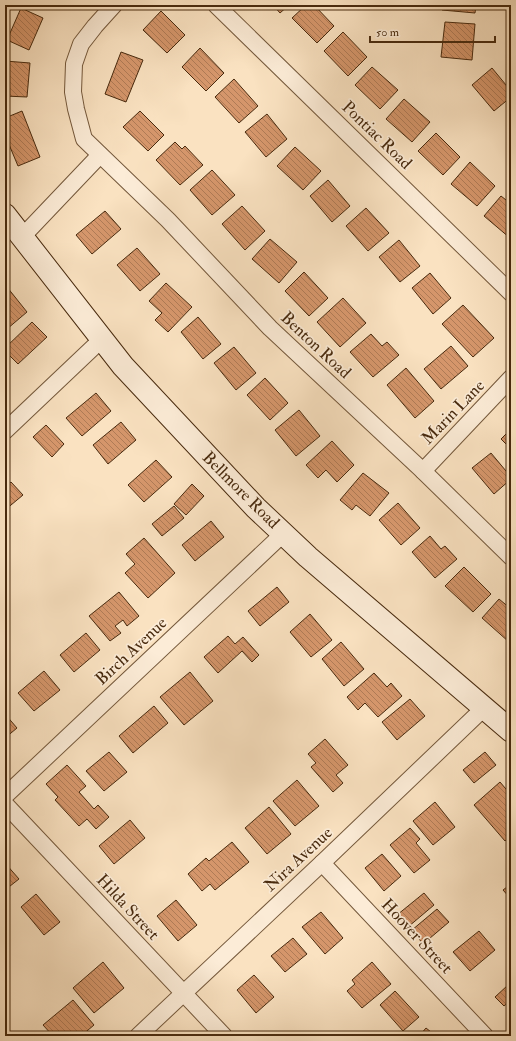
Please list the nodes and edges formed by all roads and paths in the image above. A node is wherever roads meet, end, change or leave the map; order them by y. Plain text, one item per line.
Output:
1 (114, 5) edge
2 (216, 5) edge
3 (100, 155) junction
4 (5, 216) edge
5 (22, 237) junction
6 (511, 293) edge
7 (102, 339) junction
8 (511, 378) edge
9 (5, 431) edge
10 (423, 471) junction
11 (284, 533) junction
12 (511, 557) edge
13 (484, 708) junction
14 (511, 731) edge
15 (5, 796) edge
16 (5, 804) edge
17 (322, 863) junction
18 (183, 993) junction
19 (138, 1036) edge
20 (224, 1036) edge
21 (485, 1036) edge

1 - 3 street, Benton Road
2 - 6 street, Pontiac Road
3 - 5 street
3 - 10 street, Benton Road
4 - 5 main road, Bellmore Road
5 - 7 main road, Bellmore Road
7 - 9 street
7 - 11 main road, Bellmore Road
8 - 10 street, Marin Lane
10 - 12 street, Benton Road
11 - 13 main road, Bellmore Road
11 - 15 street, Birch Avenue
13 - 14 main road, Bellmore Road
13 - 17 street, Nira Avenue
16 - 18 street, Hilda Street
17 - 18 street, Nira Avenue
17 - 21 street, Hoover Street
18 - 19 street, Nira Avenue
18 - 20 street, Hilda Street

